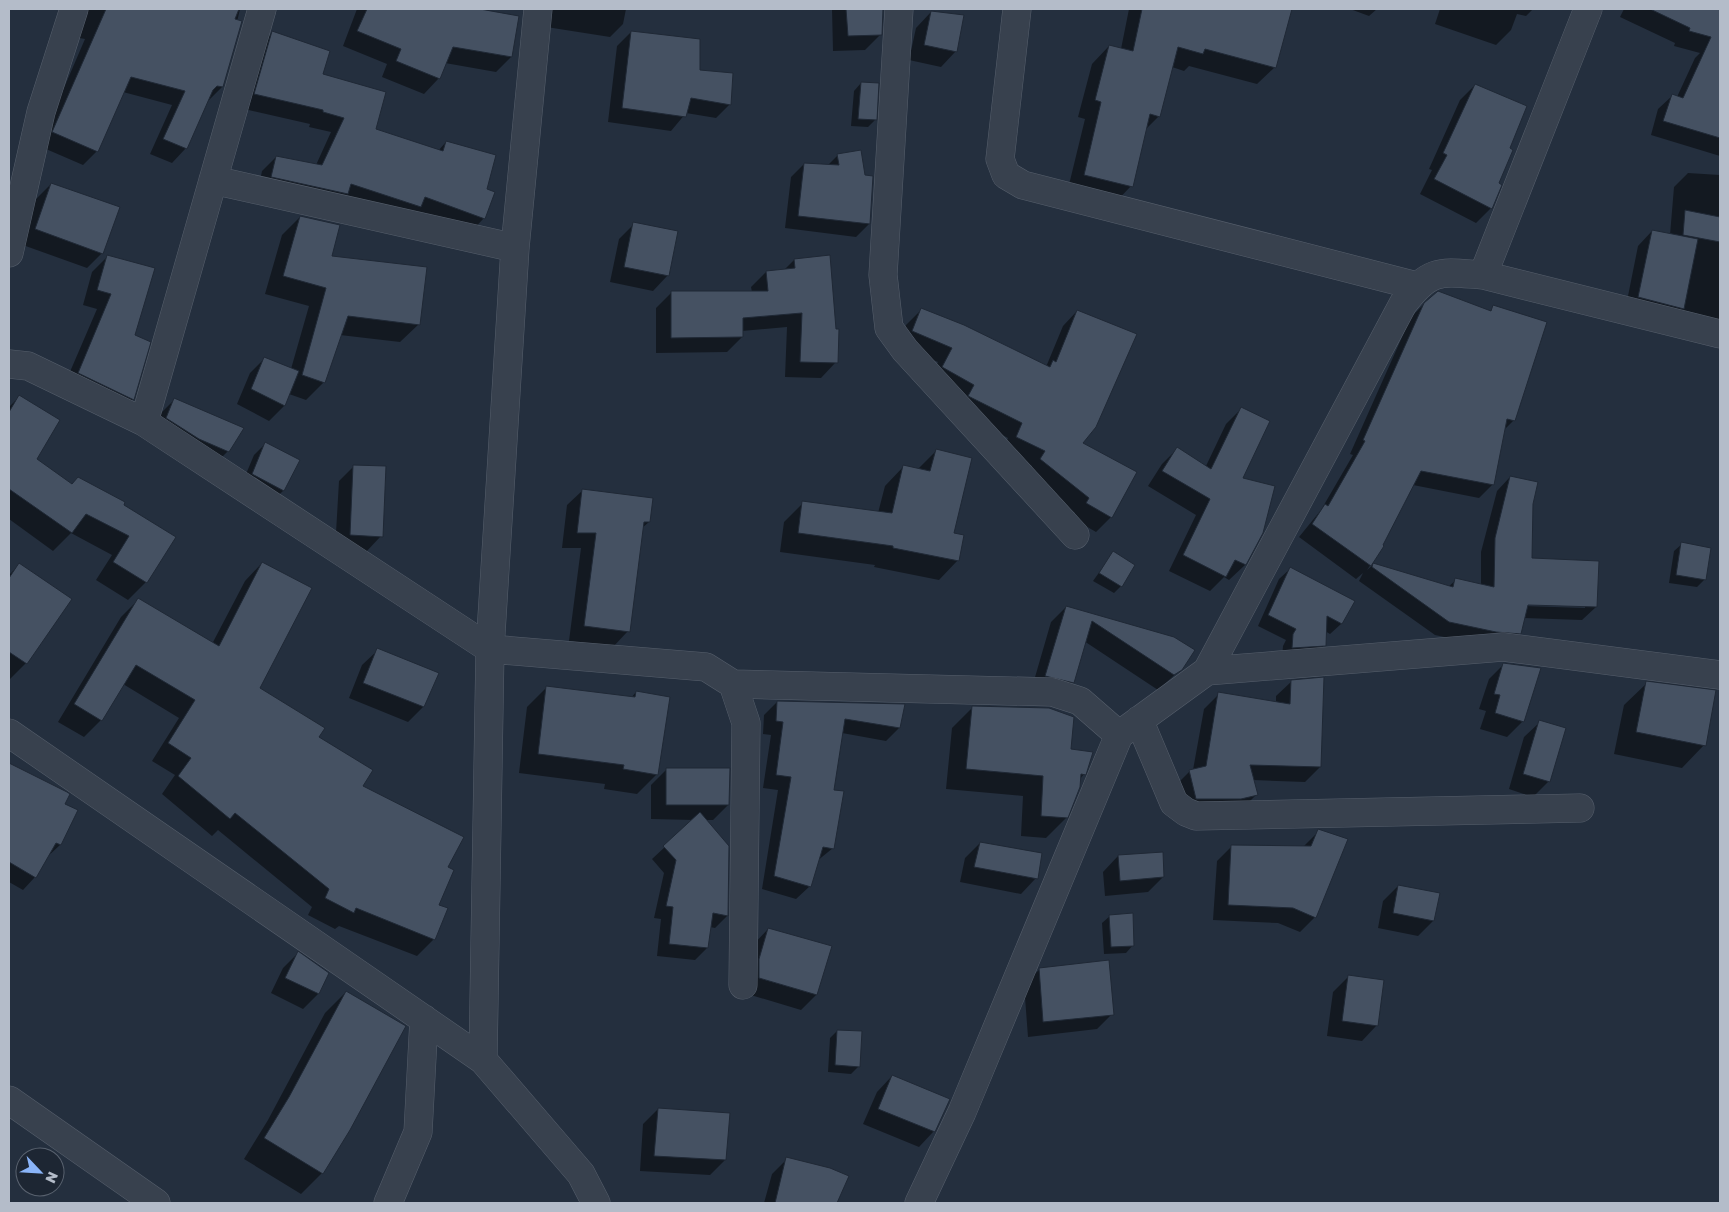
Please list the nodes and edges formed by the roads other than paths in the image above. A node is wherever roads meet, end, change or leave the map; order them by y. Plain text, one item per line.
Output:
1 (74, 9) edge
2 (262, 9) edge
3 (538, 9) edge
4 (899, 9) edge
5 (1017, 9) edge
6 (1588, 9) edge
7 (213, 180) junction
8 (515, 248) junction
9 (9, 253) edge
10 (1483, 275) junction
11 (1417, 286) junction
12 (1720, 334) edge
13 (9, 364) edge
14 (144, 422) junction
15 (1075, 535) dead end
16 (490, 648) junction
17 (1207, 670) junction
18 (1720, 675) edge
19 (733, 684) junction
20 (1129, 727) junction
21 (9, 733) edge
22 (1580, 808) dead end
23 (744, 985) dead end
24 (424, 1019) junction
25 (483, 1060) junction
26 (9, 1100) edge
27 (156, 1203) edge
28 (388, 1203) edge
29 (596, 1203) edge
30 (919, 1203) edge

1 - 9 street
2 - 7 street
3 - 8 street
4 - 15 street
5 - 11 street
6 - 10 street
7 - 8 street
7 - 14 street
8 - 16 street
10 - 11 street
10 - 12 street
11 - 17 street
13 - 14 street
14 - 16 street
16 - 19 street
16 - 25 street
17 - 18 street
17 - 20 street
19 - 20 street
19 - 23 street
20 - 22 street
20 - 30 street
21 - 24 street
24 - 25 street
24 - 28 street
25 - 29 street
26 - 27 street

